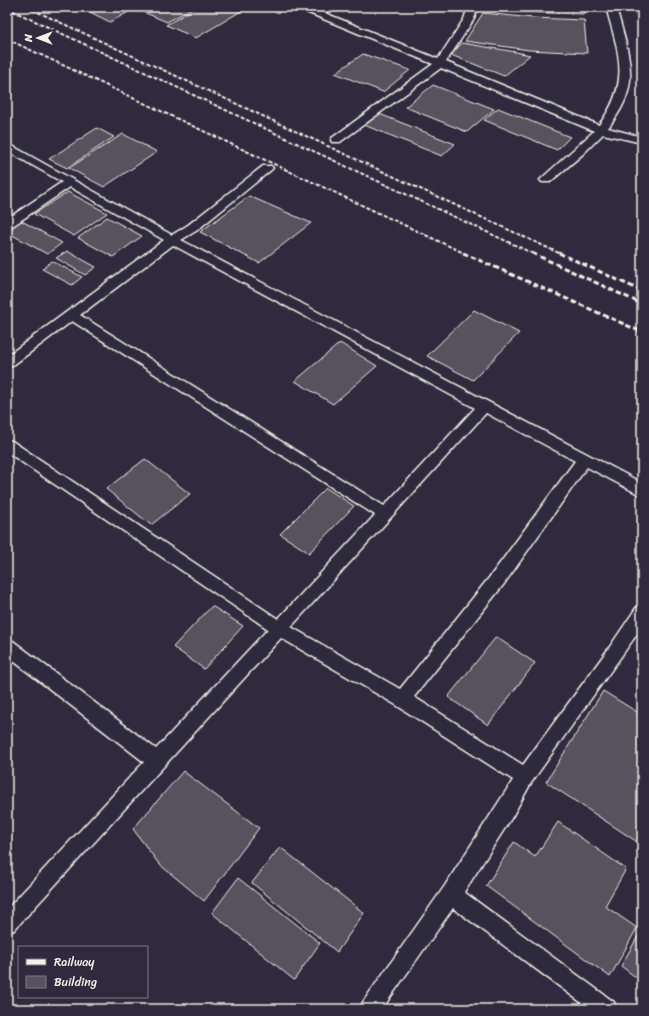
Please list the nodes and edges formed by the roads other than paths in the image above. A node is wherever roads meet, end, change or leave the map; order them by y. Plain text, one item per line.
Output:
1 (302, 7) edge
2 (473, 7) edge
3 (611, 7) edge
4 (440, 64) junction
5 (602, 130) junction
6 (336, 140) dead end
7 (642, 140) edge
8 (7, 146) edge
9 (267, 168) dead end
10 (546, 180) dead end
11 (70, 182) junction
12 (7, 224) edge
13 (172, 240) junction
14 (71, 315) junction
15 (7, 363) edge
16 (484, 407) junction
17 (7, 445) edge
18 (584, 460) junction
19 (642, 490) edge
20 (385, 514) junction
21 (642, 613) edge
22 (279, 628) junction
23 (7, 646) edge
24 (402, 699) junction
25 (157, 761) junction
26 (525, 777) junction
27 (451, 894) junction
28 (7, 923) edge
29 (370, 1009) edge
30 (607, 1009) edge

1 - 4 lane
2 - 4 lane
3 - 5 lane
4 - 5 lane
4 - 6 lane
5 - 7 lane
5 - 10 lane
8 - 11 lane
9 - 13 lane
11 - 12 lane
11 - 13 lane
13 - 14 lane
13 - 16 lane
14 - 15 lane
14 - 20 lane
16 - 18 lane
16 - 20 lane
17 - 22 lane
18 - 19 lane
18 - 24 lane
20 - 22 lane
21 - 26 lane
22 - 24 lane
22 - 25 lane
23 - 25 lane
24 - 26 lane
25 - 28 lane
26 - 27 lane
27 - 29 lane
27 - 30 lane

